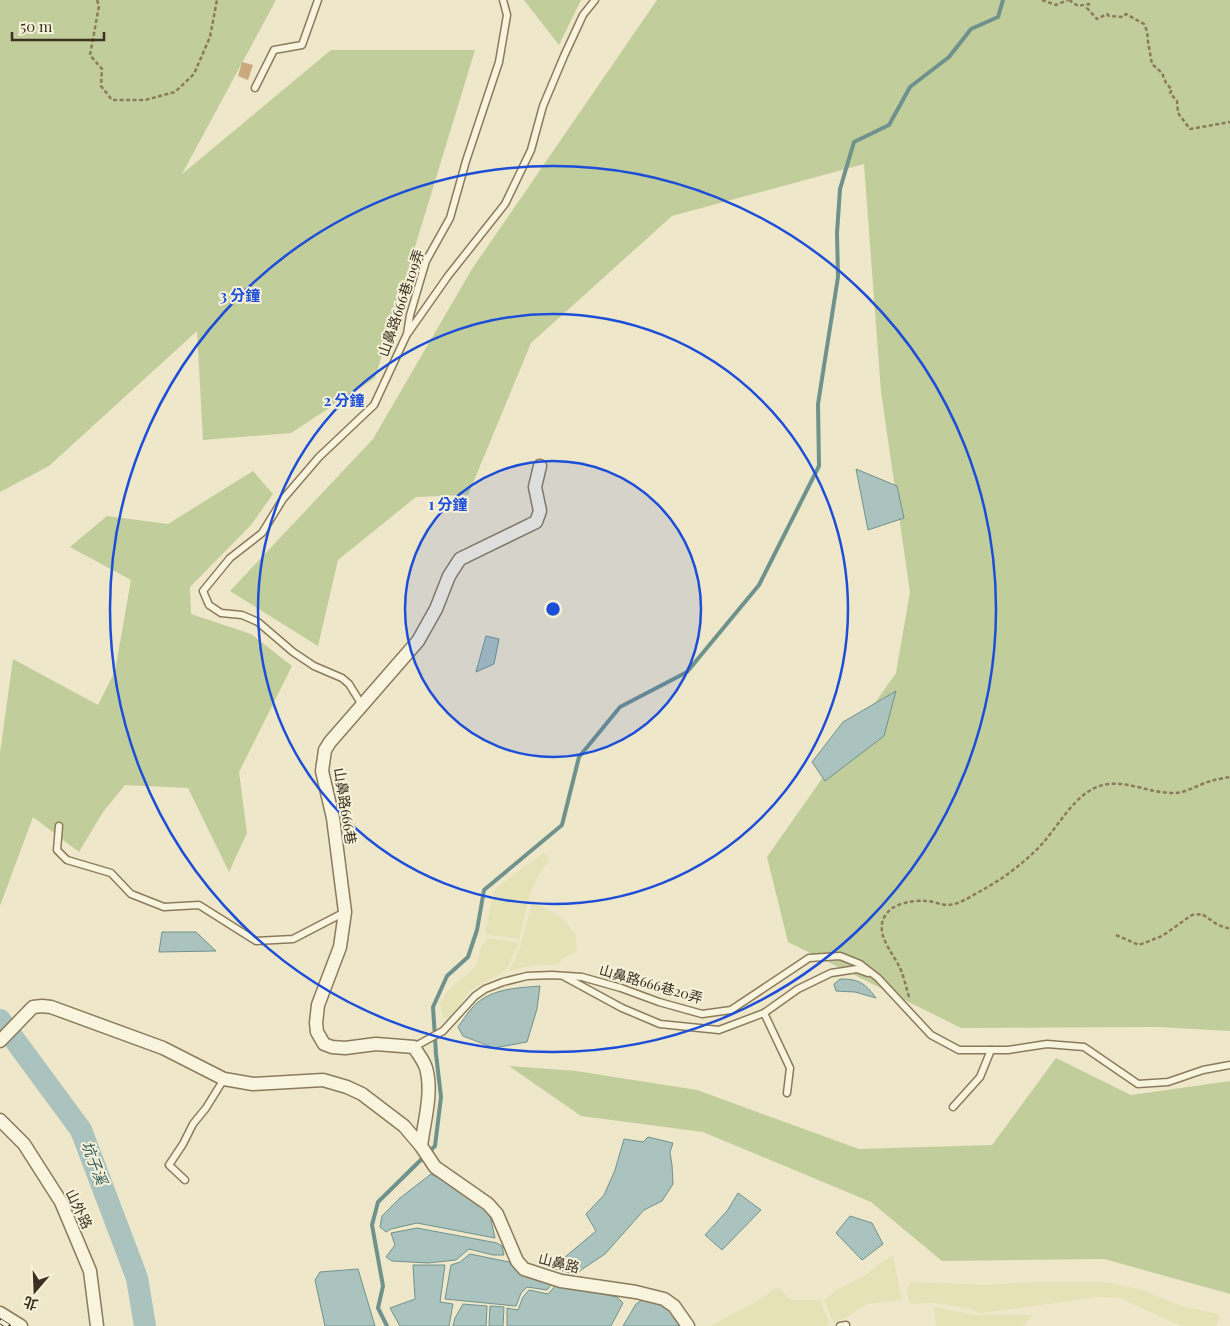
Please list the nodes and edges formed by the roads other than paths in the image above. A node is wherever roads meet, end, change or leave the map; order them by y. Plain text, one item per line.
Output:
1 (318, 0) edge
2 (503, 0) edge
3 (595, 0) edge
4 (255, 88) dead end
5 (407, 334) junction
6 (540, 466) dead end
7 (362, 705) junction
8 (59, 826) dead end
9 (345, 912) junction
10 (561, 976) junction
11 (878, 978) junction
12 (764, 1013) junction
13 (0, 1041) edge
14 (414, 1048) junction
15 (991, 1050) junction
16 (1230, 1065) edge
17 (224, 1079) junction
18 (787, 1093) dead end
19 (954, 1107) dead end
20 (0, 1120) edge
21 (422, 1148) junction
22 (185, 1180) dead end
23 (0, 1313) edge
24 (20, 1326) edge
25 (97, 1326) edge
26 (688, 1326) edge

1 - 4 lane
2 - 5 lane, 山鼻路666巷109弄
3 - 5 lane
5 - 7 lane, 山鼻路666巷109弄
6 - 7 street, 山鼻路666巷
7 - 9 street, 山鼻路666巷
8 - 9 lane
9 - 14 street, 山鼻路666巷
10 - 11 lane, 山鼻路666巷20弄
10 - 12 lane
10 - 14 lane, 山鼻路666巷20弄
11 - 12 lane
11 - 15 lane, 山鼻路666巷20弄
12 - 18 lane
13 - 17 street
14 - 21 street
15 - 16 lane, 山鼻路666巷20弄
15 - 19 lane
17 - 21 street
17 - 22 lane
20 - 25 street, 山外路
21 - 26 street, 山鼻路
23 - 24 street

